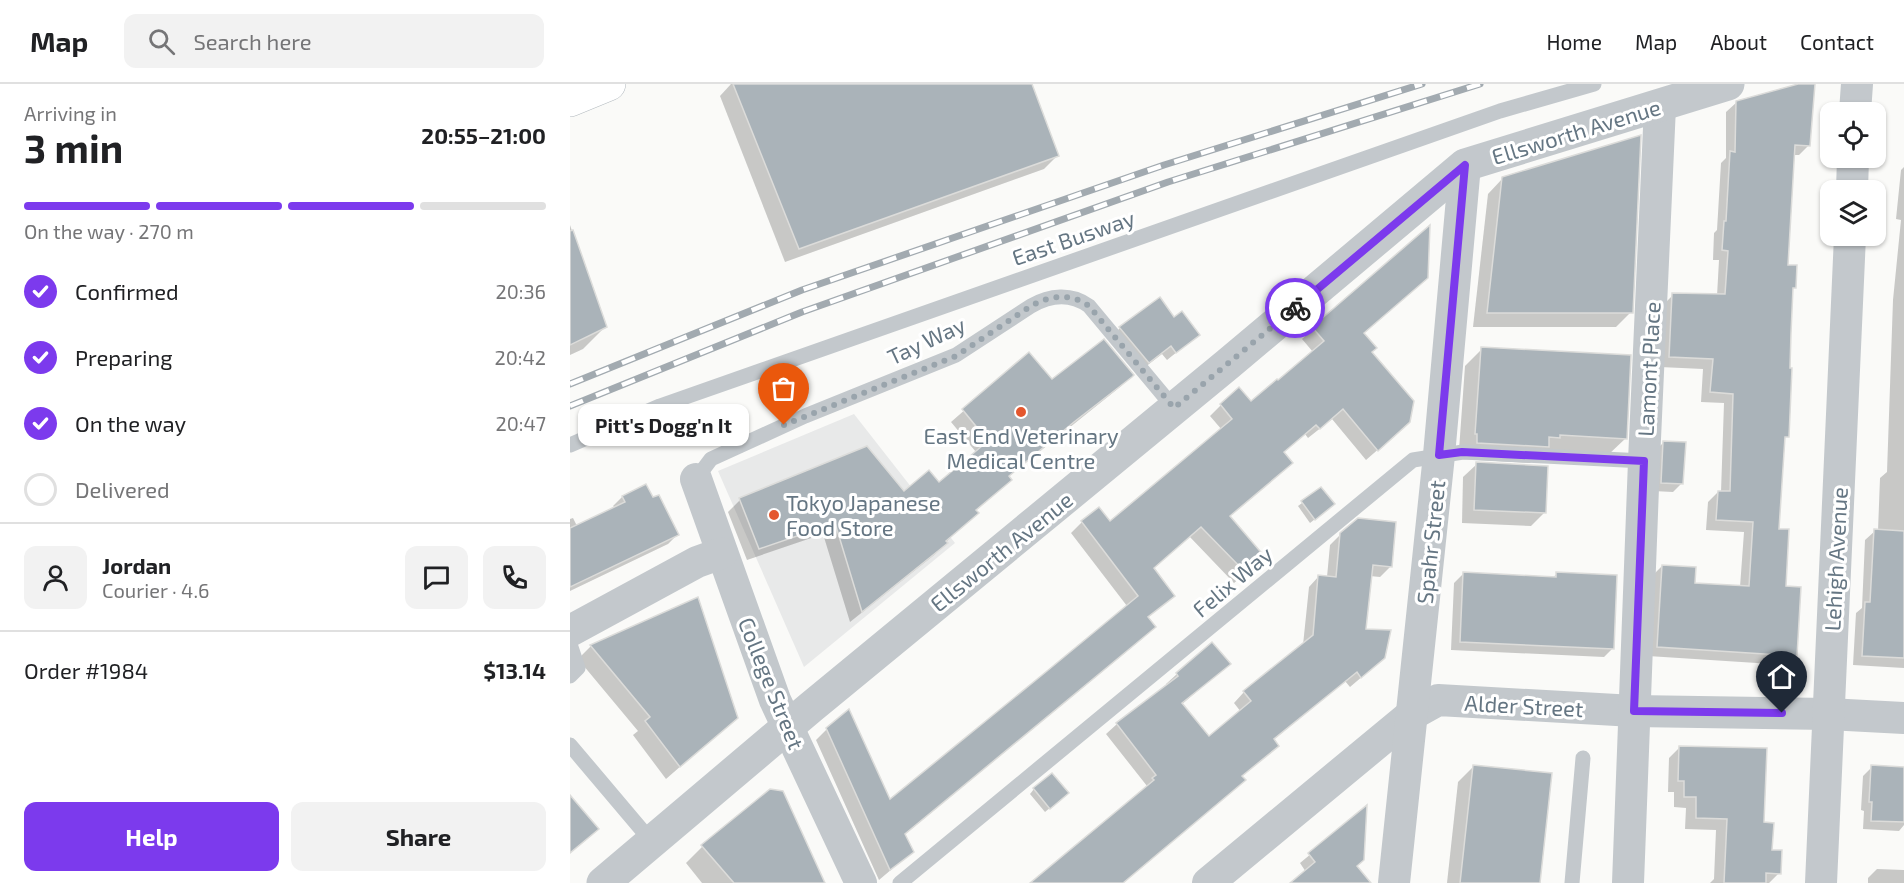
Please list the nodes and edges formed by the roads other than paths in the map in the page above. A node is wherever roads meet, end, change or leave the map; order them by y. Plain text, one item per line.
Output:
1 (609, 84) edge
2 (1594, 84) edge
3 (1728, 84) edge
4 (1857, 84) edge
5 (570, 100) edge
6 (1856, 102) edge
7 (1660, 106) junction
8 (1465, 165) junction
9 (1850, 246) edge
10 (1174, 408) junction
11 (570, 445) edge
12 (1439, 455) junction
13 (1644, 461) junction
14 (696, 478) joint
15 (722, 553) junction
16 (570, 631) edge
17 (570, 644) edge
18 (570, 676) edge
19 (1634, 711) junction
20 (1828, 714) junction
21 (1411, 715) junction
22 (1904, 718) edge
23 (787, 727) junction
24 (570, 745) edge
25 (1583, 758) dead end
26 (652, 842) junction
27 (603, 883) edge
28 (861, 883) edge
29 (900, 883) edge
30 (1208, 883) edge
31 (1394, 883) edge
32 (1572, 883) edge
33 (1628, 883) edge
34 (1821, 883) edge

1 - 5 main road
2 - 11 lane, East Busway
3 - 7 street, Ellsworth Avenue
4 - 6 street
7 - 8 street, Ellsworth Avenue
7 - 13 street, Lamont Place
8 - 10 street, Ellsworth Avenue
8 - 12 street, Spahr Street
9 - 20 street, Lehigh Avenue
10 - 14 lane, Tay Way
10 - 23 street, Ellsworth Avenue
12 - 13 lane, Felix Way
12 - 21 street, Spahr Street
12 - 29 lane, Felix Way
13 - 19 street, Lamont Place
14 - 15 street, College Street
15 - 16 street
15 - 23 street, College Street
17 - 18 lane
19 - 20 street, Alder Street
19 - 21 street, Alder Street
19 - 33 street, Lamont Place
20 - 22 street, Alder Street
20 - 34 street, Lehigh Avenue
21 - 30 street, Alder Street
21 - 31 street, Spahr Street
23 - 26 street, Ellsworth Avenue
23 - 28 street, College Street
24 - 26 lane
25 - 32 lane
26 - 27 street, Ellsworth Avenue

